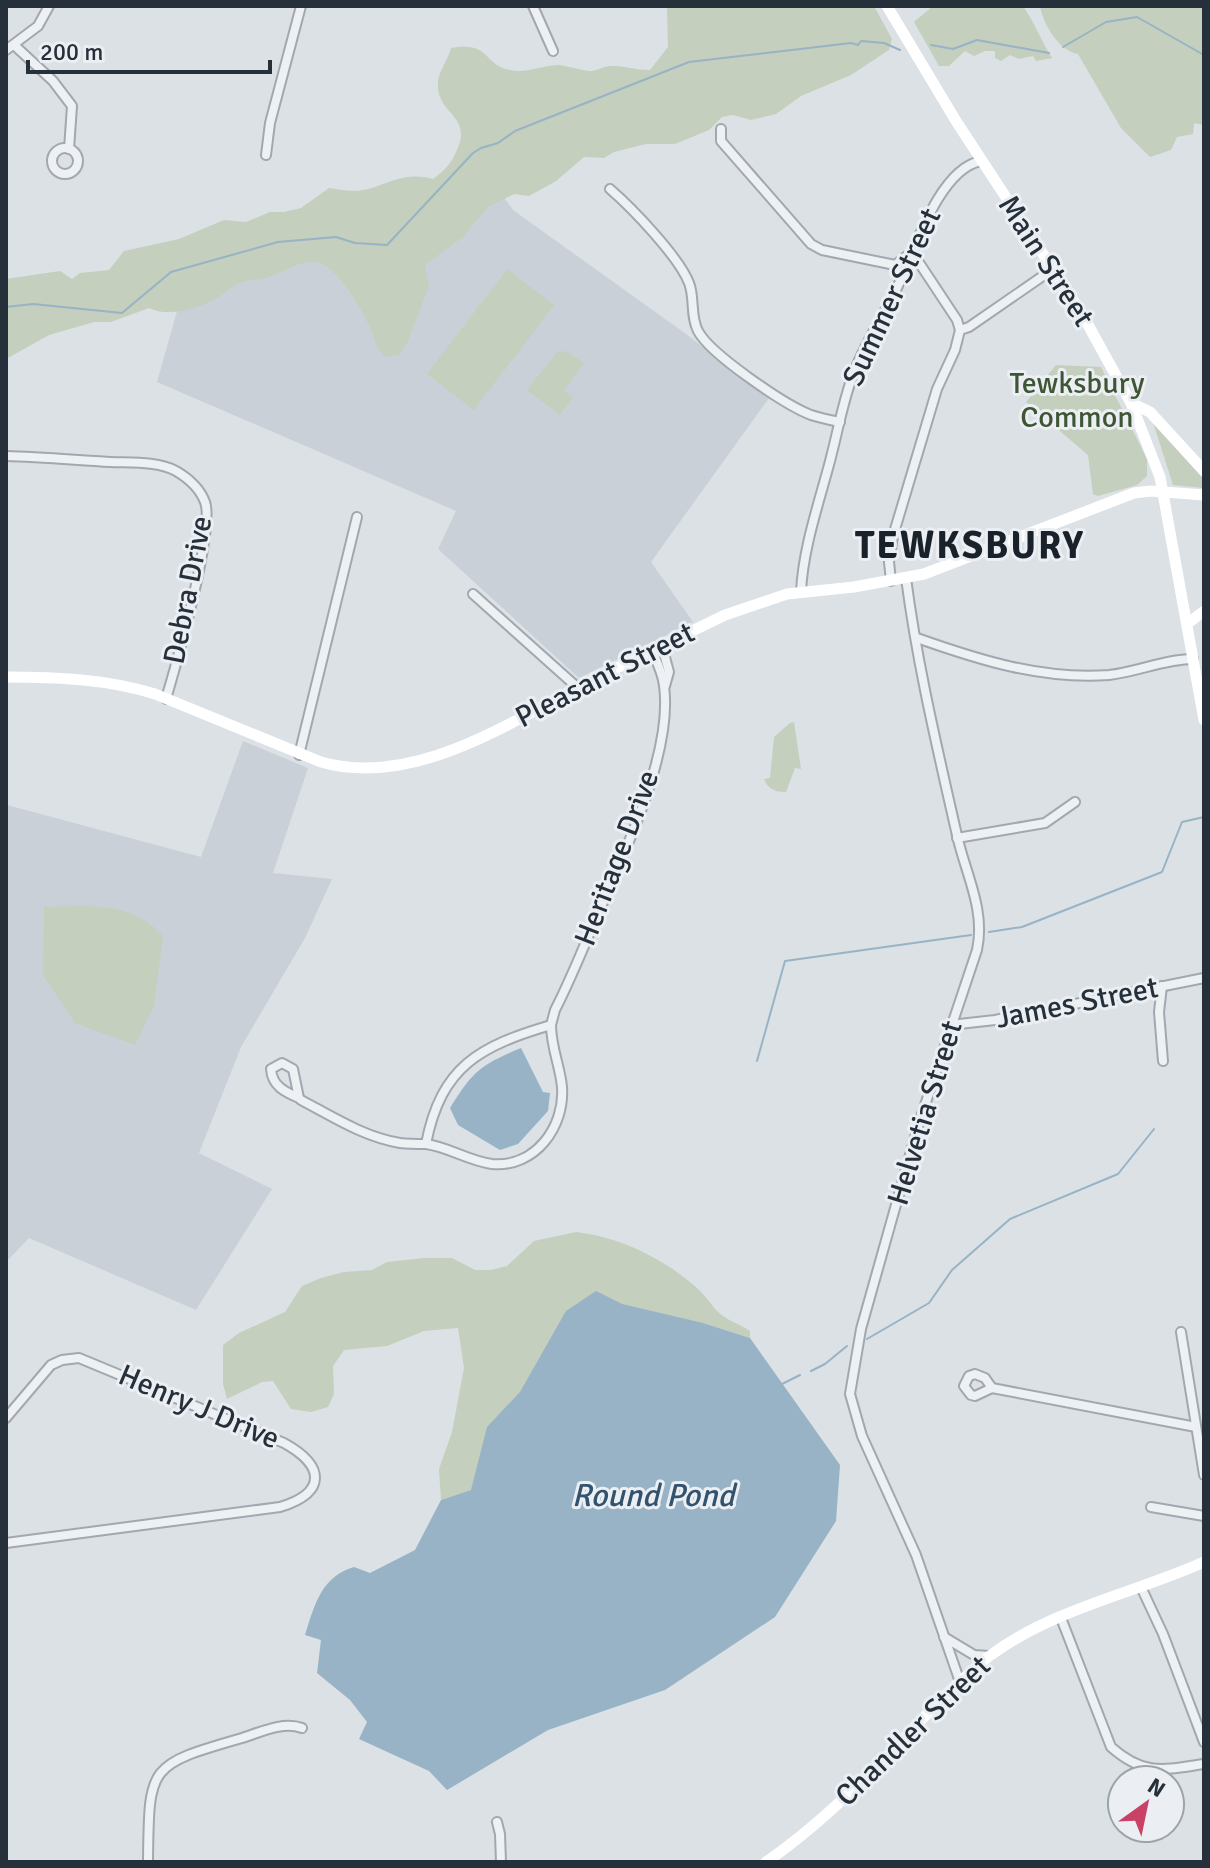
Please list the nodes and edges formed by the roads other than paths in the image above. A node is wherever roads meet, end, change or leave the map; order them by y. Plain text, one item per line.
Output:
1 (49, 6) edge
2 (301, 6) edge
3 (533, 6) edge
4 (887, 6) edge
5 (10, 48) edge
6 (553, 51) dead end
7 (721, 129) dead end
8 (69, 149) dead end
9 (266, 155) dead end
10 (981, 161) junction
11 (610, 189) dead end
12 (912, 252) junction
13 (1053, 269) junction
14 (960, 330) junction
15 (1131, 403) junction
16 (840, 422) junction
17 (6, 456) edge
18 (1204, 471) edge
19 (1163, 491) junction
20 (1204, 495) edge
21 (357, 517) dead end
22 (906, 578) junction
23 (891, 581) junction
24 (801, 592) junction
25 (473, 594) dead end
26 (1204, 611) edge
27 (1187, 624) junction
28 (917, 638) junction
29 (657, 649) junction
30 (1193, 659) junction
31 (6, 677) edge
32 (578, 688) junction
33 (166, 699) junction
34 (1204, 720) edge
35 (299, 755) junction
36 (1075, 802) dead end
37 (957, 838) junction
38 (1204, 978) edge
39 (1162, 986) junction
40 (551, 1025) junction
41 (950, 1025) junction
42 (1163, 1061) dead end
43 (301, 1100) dead end
44 (426, 1144) junction
45 (1181, 1332) dead end
46 (992, 1388) dead end
47 (6, 1418) edge
48 (1196, 1427) junction
49 (1204, 1475) edge
50 (1151, 1507) dead end
51 (1204, 1516) edge
52 (6, 1543) edge
53 (1204, 1562) edge
54 (1141, 1587) junction
55 (1061, 1618) junction
56 (944, 1636) junction
57 (990, 1656) junction
58 (960, 1682) junction
59 (302, 1728) dead end
60 (1204, 1742) edge
61 (1204, 1764) edge
62 (497, 1822) dead end
63 (148, 1862) edge
64 (501, 1862) edge
65 (766, 1862) edge

1 - 5 street
2 - 9 street
3 - 6 street
4 - 10 main road, Main Street
5 - 8 street
7 - 12 street
10 - 12 street, Summer Street
10 - 13 main road, Main Street
11 - 16 street
12 - 14 street
12 - 16 street, Summer Street
13 - 14 street
13 - 15 main road, Main Street
14 - 23 street
15 - 18 main road
15 - 19 main road, Main Street
16 - 24 street, Summer Street
17 - 33 street, Debra Drive
19 - 20 main road, Pleasant Street
19 - 22 main road, Pleasant Street
19 - 27 main road, Main Street
21 - 35 street
22 - 23 main road, Pleasant Street
22 - 28 street, Helvetia Street
23 - 24 main road, Pleasant Street
24 - 29 main road, Pleasant Street
25 - 32 street
26 - 27 main road
27 - 30 main road, Main Street
28 - 30 street
28 - 37 street, Helvetia Street
29 - 32 main road, Pleasant Street
29 - 40 street, Heritage Drive
30 - 34 main road, Main Street
31 - 33 main road, Pleasant Street
32 - 35 main road, Pleasant Street
33 - 35 main road, Pleasant Street
36 - 37 street
37 - 41 street, Helvetia Street
38 - 39 street, James Street
39 - 41 street, James Street
39 - 42 street
40 - 44 street
40 - 44 street, Heritage Drive
41 - 56 street, Helvetia Street
43 - 44 street, Heritage Drive
45 - 48 street
46 - 48 street
47 - 52 street, Henry J Drive
48 - 49 street
50 - 51 street
53 - 54 main road, Chandler Street
54 - 55 main road, Chandler Street
54 - 60 street
55 - 57 main road, Chandler Street
55 - 61 street
56 - 57 street
56 - 58 street, Helvetia Street
57 - 58 main road, Chandler Street
58 - 65 main road, Chandler Street
59 - 63 street
62 - 64 street

